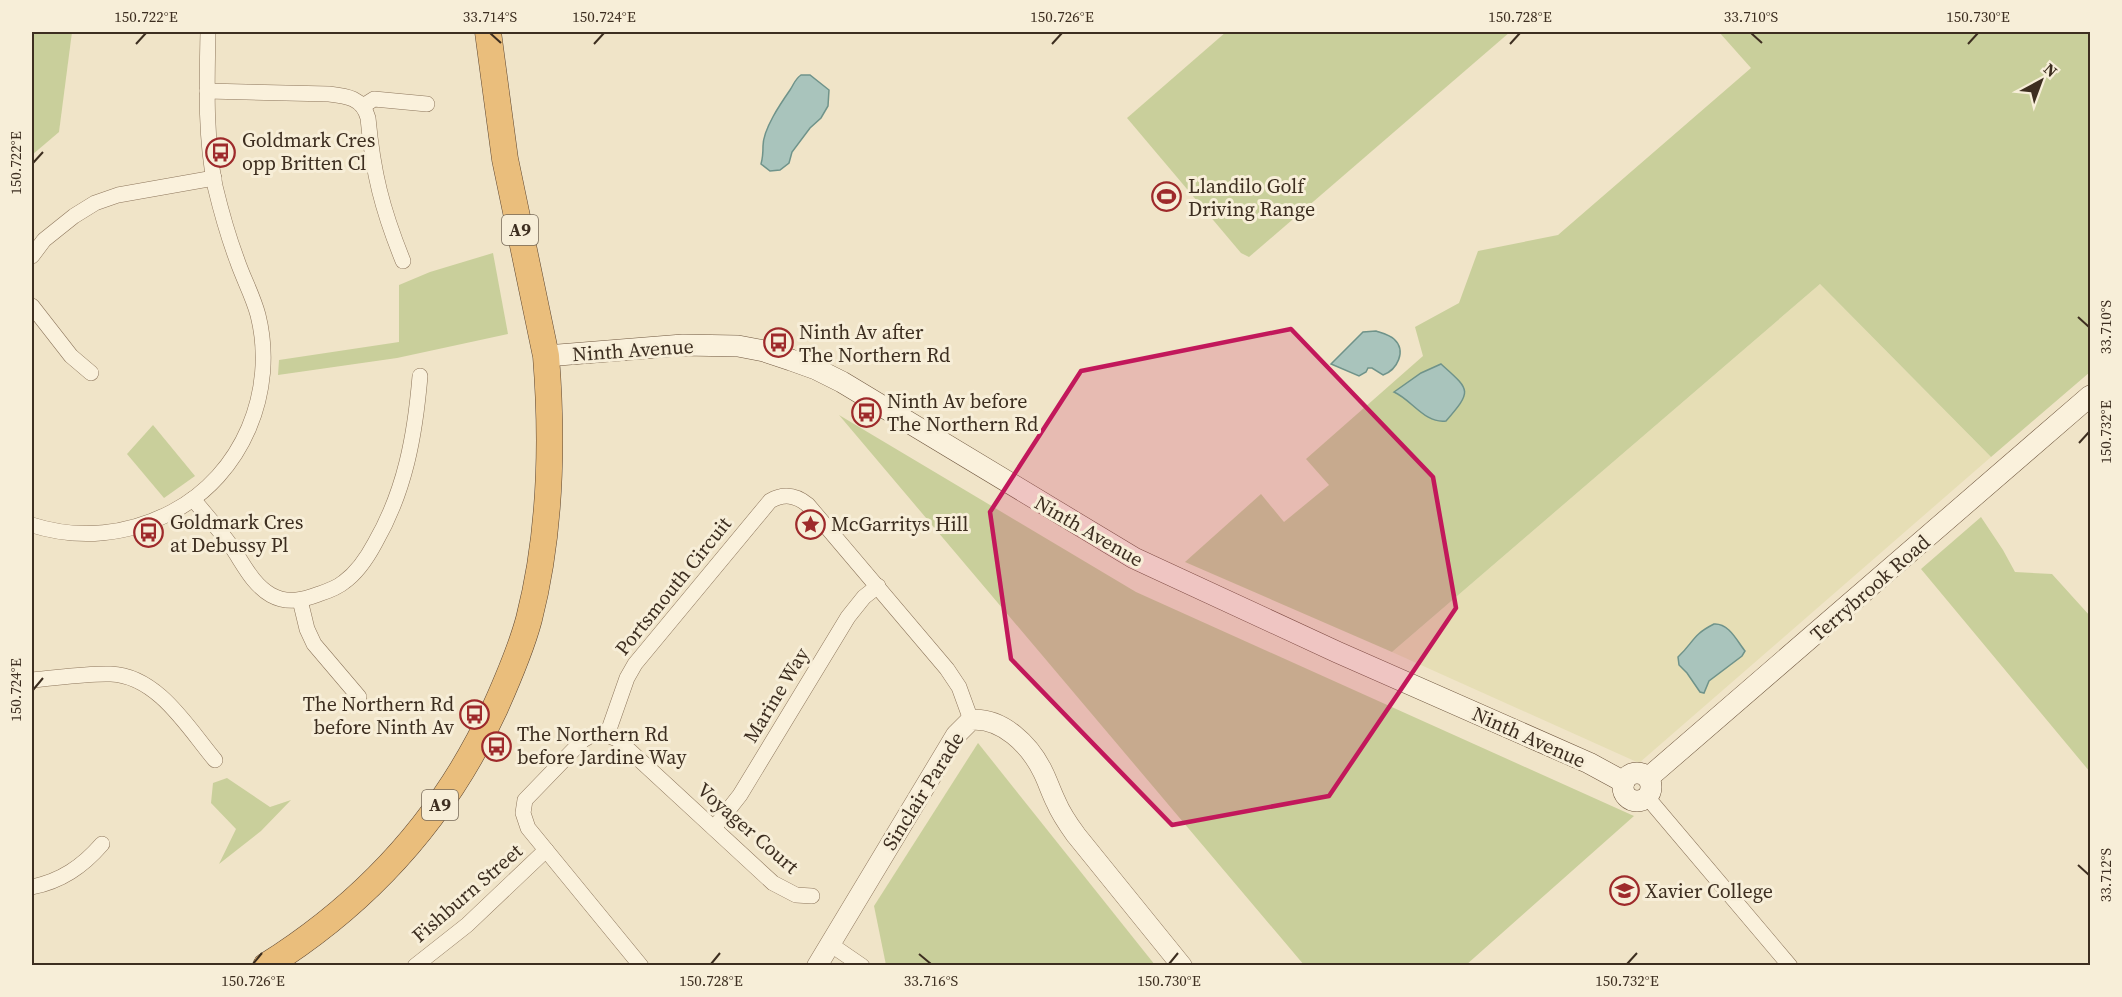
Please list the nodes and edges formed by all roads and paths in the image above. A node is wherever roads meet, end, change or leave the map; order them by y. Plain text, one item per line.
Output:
1 (208, 32) edge
2 (488, 32) edge
3 (207, 91) junction
4 (427, 104) dead end
5 (363, 106) junction
6 (214, 178) junction
7 (32, 256) edge
8 (403, 261) dead end
9 (32, 306) edge
10 (546, 356) junction
11 (91, 373) dead end
12 (420, 376) dead end
13 (2091, 396) edge
14 (193, 499) junction
15 (32, 525) edge
16 (878, 586) junction
17 (300, 600) junction
18 (32, 680) edge
19 (359, 697) dead end
20 (971, 720) junction
21 (607, 735) junction
22 (215, 760) dead end
23 (1648, 788) junction
24 (714, 828) junction
25 (102, 844) dead end
26 (546, 850) junction
27 (32, 888) edge
28 (812, 896) dead end
29 (830, 944) junction
30 (635, 963) edge
31 (266, 966) edge
32 (415, 966) edge
33 (817, 966) edge
34 (862, 966) edge
35 (1182, 966) edge
36 (1790, 966) edge

1 - 3 street
2 - 10 highway, A9
3 - 5 street
3 - 6 street
4 - 5 street
5 - 8 street
6 - 7 street
6 - 14 street
9 - 11 street
10 - 23 main road, Ninth Avenue
10 - 31 highway, A9
12 - 17 street
13 - 23 main road, Terrybrook Road
14 - 15 street
14 - 17 street
16 - 20 street, Portsmouth Circuit
16 - 21 street, Portsmouth Circuit
16 - 24 street, Marine Way
17 - 19 street
18 - 22 street
20 - 29 street, Sinclair Parade
20 - 35 street, Sinclair Parade
21 - 24 street, Voyager Court
21 - 26 street
23 - 36 street
24 - 28 street, Voyager Court
25 - 27 street
26 - 30 street
26 - 32 street, Fishburn Street
29 - 33 street, Sinclair Parade
29 - 34 street

